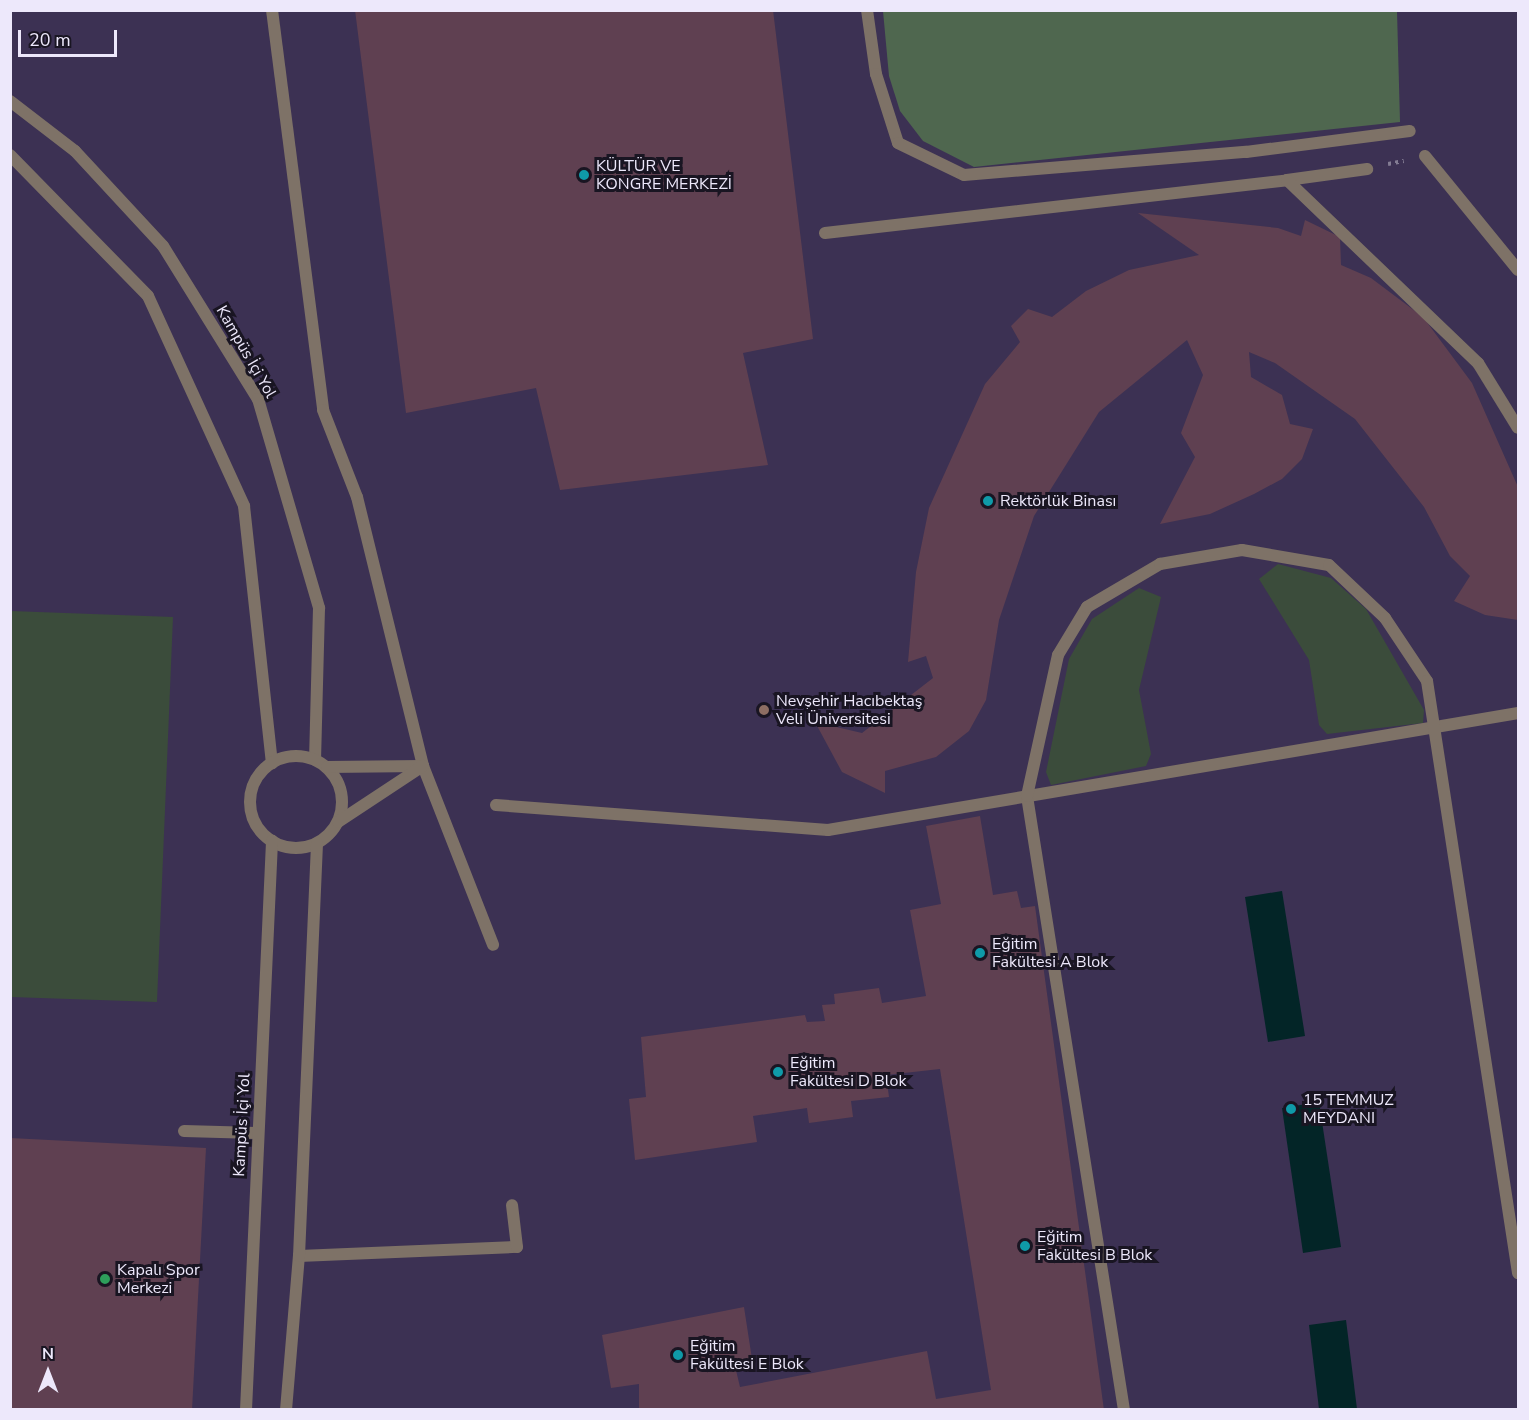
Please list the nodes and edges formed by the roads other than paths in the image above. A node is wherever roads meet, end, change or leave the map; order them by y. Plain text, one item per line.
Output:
1 (272, 10) edge
2 (867, 10) edge
3 (10, 101) edge
4 (1410, 131) dead end
5 (10, 155) edge
6 (1425, 156) road end
7 (1367, 169) road end
8 (1287, 180) junction
9 (825, 233) dead end
10 (1518, 270) edge
11 (1518, 428) edge
12 (1518, 713) edge
13 (1436, 727) junction
14 (315, 760) junction
15 (272, 763) junction
16 (423, 766) junction
17 (327, 767) junction
18 (1027, 796) junction
19 (496, 805) dead end
20 (338, 822) junction
21 (272, 841) junction
22 (317, 843) junction
23 (492, 945) dead end
24 (184, 1131) dead end
25 (258, 1133) junction
26 (512, 1205) dead end
27 (299, 1256) junction
28 (1518, 1273) edge
29 (246, 1410) edge
30 (286, 1410) edge
31 (1124, 1410) edge

1 - 16 street
2 - 4 street
3 - 14 street, Kampüs İçi Yol
5 - 15 street
6 - 10 street
7 - 8 street
8 - 9 street
8 - 11 street
12 - 13 street
13 - 18 street
13 - 18 street
13 - 28 street
14 - 15 street
14 - 17 street
15 - 21 street
16 - 17 street
16 - 20 street
16 - 23 street
17 - 20 street
18 - 19 street
18 - 31 street
20 - 22 street
21 - 22 street
21 - 25 street, Kampüs İçi Yol
22 - 27 street
24 - 25 street
25 - 29 street, Kampüs İçi Yol
26 - 27 street
27 - 30 street

